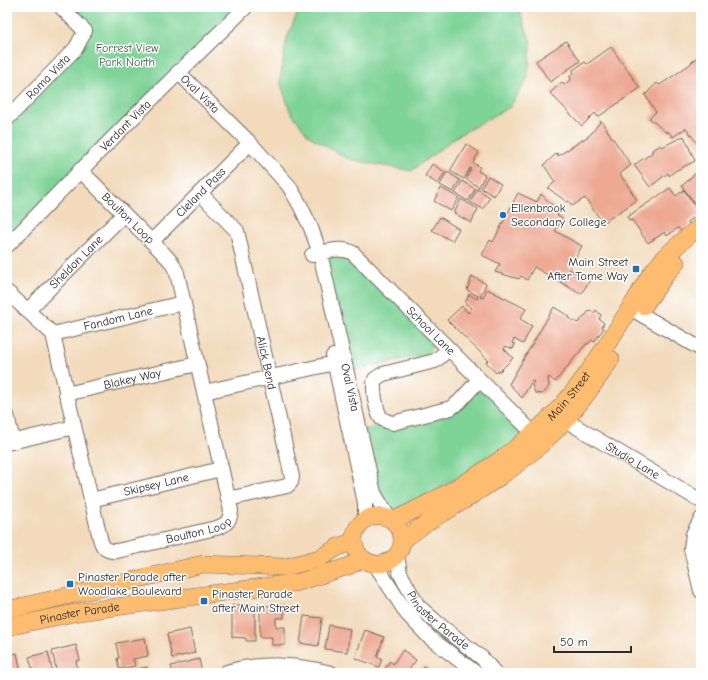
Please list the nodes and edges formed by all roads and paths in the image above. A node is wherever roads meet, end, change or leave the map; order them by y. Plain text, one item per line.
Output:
1 (61, 7) edge
2 (246, 7) edge
3 (178, 72) junction
4 (7, 119) edge
5 (250, 143) junction
6 (80, 170) junction
7 (200, 193) junction
8 (124, 214) junction
9 (701, 226) edge
10 (701, 240) edge
11 (152, 242) junction
12 (7, 246) edge
13 (315, 254) junction
14 (7, 292) edge
15 (183, 303) junction
16 (28, 310) junction
17 (635, 310) junction
18 (52, 334) junction
19 (449, 349) junction
20 (701, 349) edge
21 (339, 362) junction
22 (197, 364) junction
23 (269, 378) junction
24 (479, 380) junction
25 (204, 392) junction
26 (66, 394) junction
27 (7, 415) edge
28 (565, 420) junction
29 (74, 427) junction
30 (533, 433) junction
31 (10, 442) edge
32 (221, 469) junction
33 (228, 499) junction
34 (91, 500) junction
35 (701, 501) edge
36 (365, 519) junction
37 (391, 519) junction
38 (701, 519) edge
39 (354, 540) junction
40 (400, 548) junction
41 (369, 562) junction
42 (701, 591) edge
43 (7, 610) edge
44 (7, 627) edge
45 (227, 672) edge
46 (331, 673) edge
47 (476, 673) edge
48 (495, 673) edge

1 - 4 street, Roma Vista
2 - 3 street, Verdant Vista
3 - 5 street, Oval Vista
3 - 6 street, Verdant Vista
5 - 7 street, Cleland Pass
5 - 13 street, Oval Vista
6 - 8 street, Boulton Loop
6 - 12 street, Verdant Vista
7 - 11 street, Cleland Pass
7 - 23 street, Alick Bend
8 - 11 street, Boulton Loop
8 - 16 street, Sheldon Lane
9 - 17 main road, Main Street
10 - 17 main road, Main Street
11 - 15 street, Boulton Loop
13 - 19 street, School Lane
13 - 21 street, Oval Vista
14 - 16 street
15 - 18 street, Fandom Lane
15 - 22 street, Boulton Loop
16 - 18 street
17 - 20 street
17 - 28 main road, Main Street
17 - 30 main road, Main Street
18 - 26 street, Boulton Loop
19 - 24 street, School Lane
19 - 24 street
21 - 23 street
21 - 36 street, Oval Vista
21 - 37 street, Oval Vista
22 - 25 street, Boulton Loop
22 - 26 street, Blakey Way
23 - 25 street
23 - 33 street, Alick Bend
24 - 30 street, School Lane
25 - 32 street, Boulton Loop
26 - 29 street, Boulton Loop
27 - 31 street
28 - 35 street, Studio Lane
28 - 40 main road, Main Street
29 - 31 street
29 - 34 street, Boulton Loop
30 - 37 main road, Main Street
32 - 33 street, Boulton Loop
32 - 34 street, Skipsey Lane
33 - 34 street, Boulton Loop
36 - 37 main road
36 - 39 main road
37 - 40 main road
38 - 42 street
39 - 41 main road
39 - 43 main road, Pinaster Parade
40 - 41 main road
40 - 48 street, Pinaster Parade
41 - 44 main road, Pinaster Parade
41 - 47 street, Pinaster Parade
45 - 46 street

